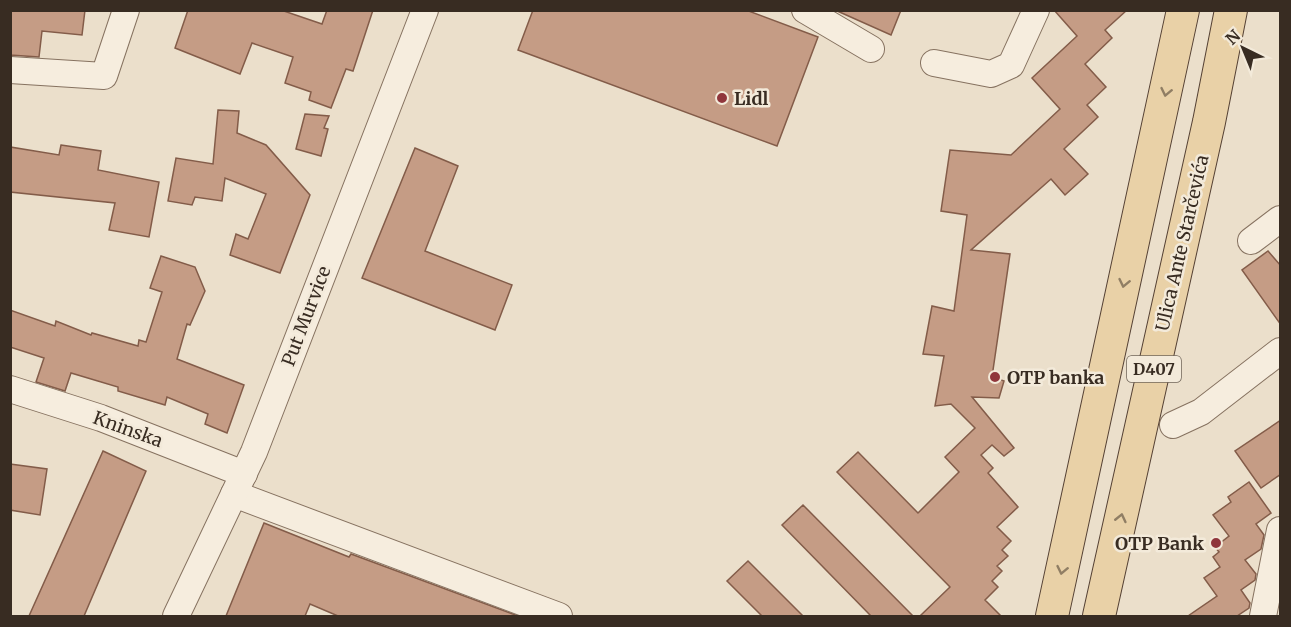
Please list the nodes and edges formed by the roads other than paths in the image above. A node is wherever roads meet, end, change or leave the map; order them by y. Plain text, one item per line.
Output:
1 (126, 10) edge
2 (425, 10) edge
3 (805, 10) edge
4 (1036, 10) edge
5 (1183, 10) edge
6 (1231, 10) edge
7 (871, 49) dead end
8 (934, 63) dead end
9 (10, 70) edge
10 (1281, 219) edge
11 (1251, 241) dead end
12 (1281, 351) edge
13 (10, 389) edge
14 (1173, 425) dead end
15 (239, 484) junction
16 (1281, 530) edge
17 (176, 616) edge
18 (559, 616) edge
19 (1052, 616) edge
20 (1099, 616) edge
21 (1263, 616) edge

1 - 9 street
2 - 15 street, Put Murvice
3 - 7 street
4 - 8 street
5 -> 19 main road, D407
20 -> 6 main road, Ulica Ante Starčevića / D407
10 - 11 street
12 - 14 street
13 - 15 street, Kninska
15 - 17 street, Put Murvice
15 - 18 street, Kninska
16 - 21 street

